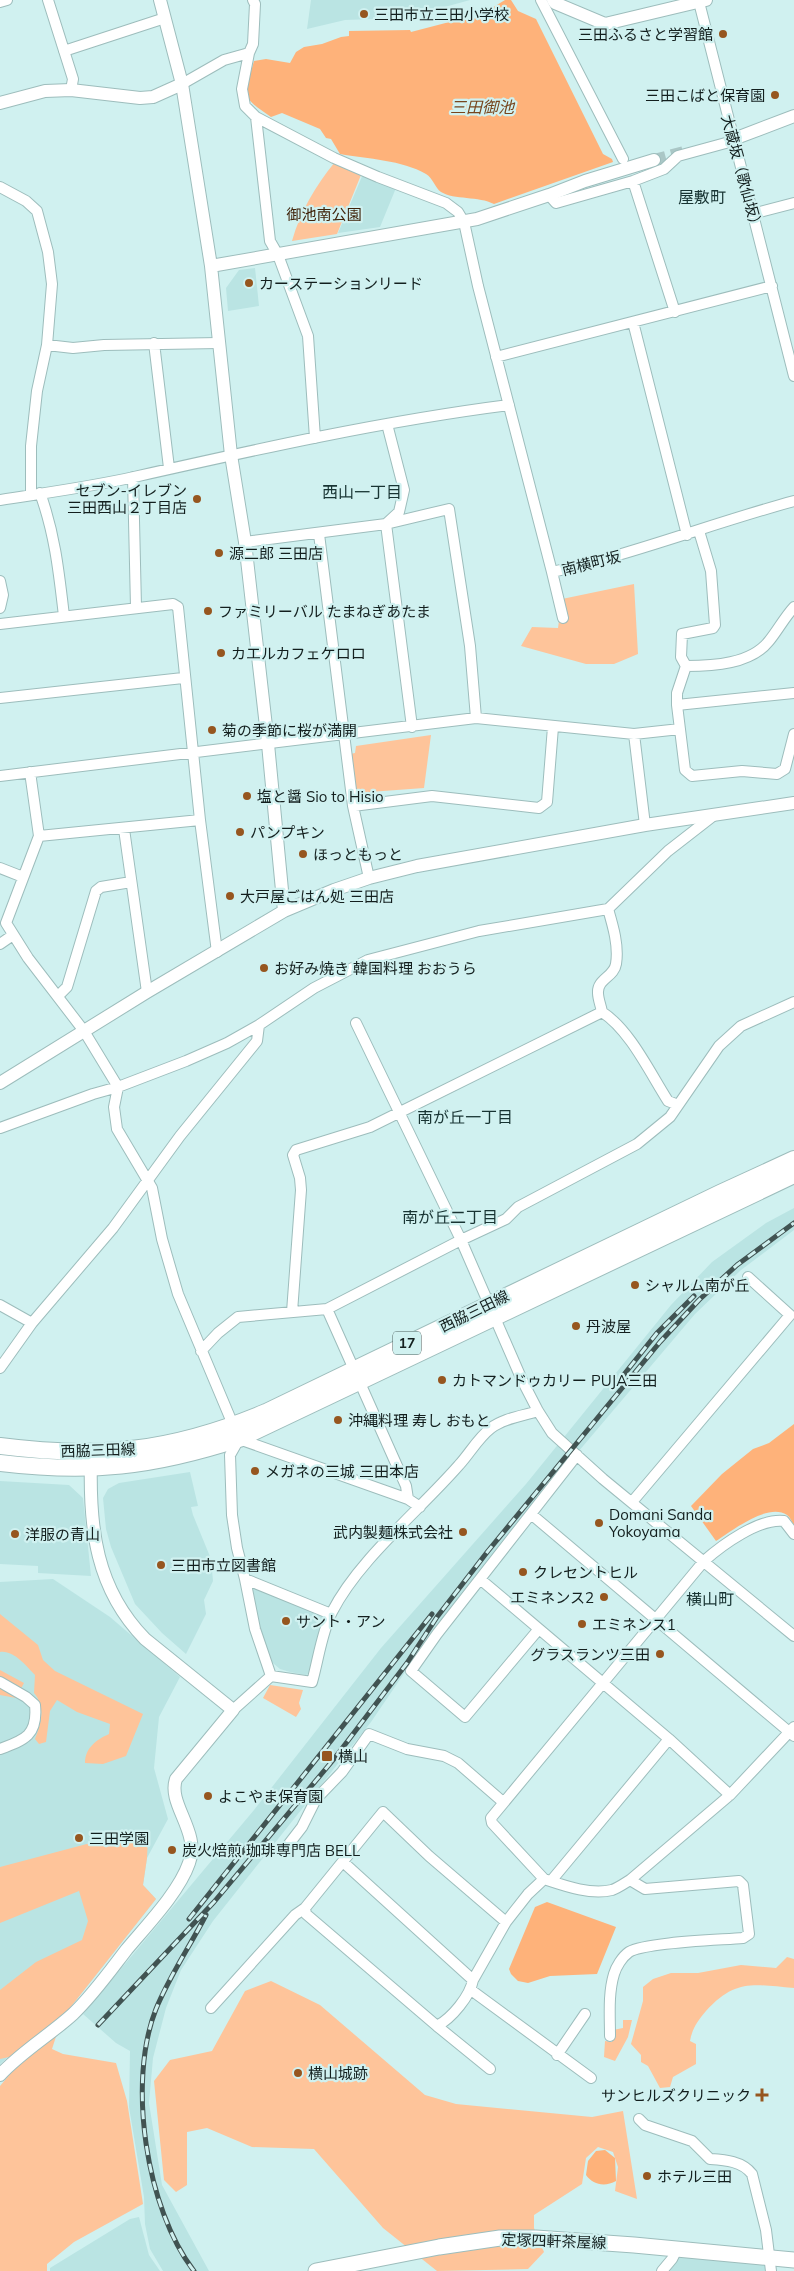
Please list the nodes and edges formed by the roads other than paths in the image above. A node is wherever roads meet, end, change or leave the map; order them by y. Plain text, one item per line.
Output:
1 (7, 0) edge
2 (48, 0) edge
3 (160, 0) edge
4 (253, 0) edge
5 (541, 0) edge
6 (553, 0) edge
7 (702, 1) edge
8 (0, 2) edge
9 (165, 18) junction
10 (64, 51) junction
11 (249, 53) junction
12 (182, 84) junction
13 (71, 90) junction
14 (1, 99) edge
15 (256, 116) junction
16 (794, 116) edge
17 (736, 139) junction
18 (622, 159) dead end
19 (654, 160) tunnel mouth
20 (633, 181) junction
21 (0, 187) edge
22 (549, 195) junction
23 (794, 203) edge
24 (752, 214) junction
25 (464, 222) junction
26 (278, 255) junction
27 (211, 266) junction
28 (772, 286) junction
29 (675, 312) junction
30 (633, 322) junction
31 (154, 343) junction
32 (218, 343) junction
33 (47, 345) junction
34 (496, 357) junction
35 (794, 376) edge
36 (509, 405) junction
37 (388, 424) junction
38 (315, 438) junction
39 (231, 455) junction
40 (169, 468) junction
41 (133, 477) junction
42 (36, 494) junction
43 (0, 500) edge
44 (794, 501) edge
45 (386, 524) junction
46 (698, 531) junction
47 (319, 534) junction
48 (687, 535) junction
49 (245, 542) junction
50 (552, 572) junction
51 (0, 581) edge
52 (136, 607) junction
53 (794, 607) edge
54 (0, 608) edge
55 (64, 616) junction
56 (563, 618) dead end
57 (0, 624) edge
58 (686, 666) junction
59 (184, 678) junction
60 (794, 693) edge
61 (0, 698) edge
62 (677, 705) junction
63 (476, 718) junction
64 (412, 727) junction
65 (553, 727) junction
66 (680, 728) junction
67 (634, 734) junction
68 (794, 734) edge
69 (344, 735) junction
70 (268, 744) junction
71 (193, 754) junction
72 (30, 772) junction
73 (0, 776) edge
74 (794, 803) edge
75 (353, 806) junction
76 (712, 816) junction
77 (200, 820) junction
78 (645, 825) junction
79 (124, 829) junction
80 (38, 836) junction
81 (0, 868) edge
82 (23, 877) junction
83 (369, 878) junction
84 (131, 882) junction
85 (608, 909) junction
86 (284, 911) junction
87 (3, 921) edge
88 (13, 935) junction
89 (0, 944) edge
90 (217, 952) junction
91 (146, 992) junction
92 (58, 996) junction
93 (794, 1002) edge
94 (602, 1012) junction
95 (356, 1024) dead end
96 (259, 1025) junction
97 (84, 1032) junction
98 (0, 1083) edge
99 (118, 1087) junction
100 (678, 1105) junction
101 (399, 1113) junction
102 (0, 1128) edge
103 (794, 1159) edge
104 (794, 1175) edge
105 (148, 1179) junction
106 (461, 1240) junction
107 (748, 1277) dead end
108 (0, 1306) edge
109 (327, 1309) junction
110 (493, 1310) junction
111 (292, 1312) junction
112 (792, 1316) edge
113 (32, 1323) junction
114 (201, 1351) junction
115 (0, 1368) edge
116 (357, 1376) junction
117 (538, 1412) junction
118 (236, 1432) junction
119 (0, 1446) edge
120 (577, 1455) junction
121 (90, 1460) junction
122 (0, 1463) edge
123 (408, 1498) junction
124 (632, 1502) junction
125 (420, 1507) junction
126 (531, 1514) junction
127 (794, 1534) edge
128 (704, 1561) junction
129 (245, 1579) junction
130 (480, 1580) junction
131 (331, 1614) junction
132 (657, 1619) junction
133 (538, 1630) junction
134 (794, 1636) edge
135 (271, 1676) junction
136 (0, 1682) edge
137 (602, 1685) junction
138 (233, 1710) junction
139 (792, 1732) edge
140 (668, 1739) junction
141 (0, 1749) edge
142 (730, 1795) junction
143 (503, 1802) junction
144 (284, 1849) dead end
145 (343, 1862) junction
146 (548, 1880) junction
147 (630, 1880) junction
148 (305, 1908) junction
149 (506, 1922) junction
150 (472, 1985) junction
151 (211, 2008) dead end
152 (585, 2014) dead end
153 (437, 2026) junction
154 (610, 2036) dead end
155 (557, 2055) junction
156 (490, 2069) dead end
157 (0, 2075) edge
158 (591, 2078) dead end
159 (639, 2119) dead end
160 (677, 2249) junction
161 (794, 2260) edge
162 (771, 2264) edge
163 (316, 2271) edge
164 (662, 2271) edge

1 - 8 street
2 - 10 street
3 - 9 street
4 - 11 street
5 - 18 street
6 - 7 street
7 - 17 street, 大蔵坂（歌仙坂）
9 - 10 street
9 - 12 street
10 - 13 street
11 - 12 street
11 - 15 street
12 - 13 street
12 - 27 street
13 - 14 street
15 - 25 street
15 - 26 street
16 - 17 street
17 - 20 street
17 - 24 street, 大蔵坂（歌仙坂）
19 - 22 street
20 - 22 street
20 - 29 street
21 - 33 street
22 - 25 street
23 - 24 street
24 - 28 street, 大蔵坂（歌仙坂）
25 - 26 street
25 - 34 street, 南横町坂
26 - 27 street
26 - 38 street
27 - 32 street
28 - 29 street
28 - 35 street, 大蔵坂（歌仙坂）
29 - 30 street
30 - 34 street
30 - 48 street
31 - 32 street
31 - 33 street
31 - 40 street
32 - 39 street
33 - 42 street
34 - 36 street, 南横町坂
36 - 37 street
36 - 50 street, 南横町坂
37 - 38 street
37 - 45 street
38 - 39 street
39 - 40 street
39 - 49 street
40 - 41 street
41 - 42 street
41 - 52 street
42 - 43 street
42 - 55 street
44 - 46 street, 南横町坂
45 - 47 street
45 - 63 street
45 - 64 street
46 - 48 street, 南横町坂
46 - 58 street
47 - 49 street
47 - 69 street
48 - 50 street, 南横町坂
49 - 70 street
50 - 56 street
51 - 54 street
52 - 55 street
52 - 59 street
53 - 58 street
55 - 57 street
58 - 62 street
59 - 61 street
59 - 71 street
60 - 62 street
62 - 66 street
63 - 64 street
63 - 65 street
64 - 69 street
65 - 67 street
65 - 75 street
66 - 67 street
66 - 68 street
67 - 78 street
69 - 70 street
69 - 75 street
70 - 71 street
70 - 86 street
71 - 72 street
71 - 77 street
72 - 73 street
72 - 80 street
74 - 76 street
75 - 83 street
76 - 78 street
76 - 85 street
77 - 79 street
77 - 90 street
78 - 83 street
79 - 80 street
79 - 84 street
80 - 82 street
81 - 82 street
82 - 87 street
83 - 86 street
84 - 91 street
84 - 92 street
85 - 94 street
85 - 96 street
86 - 90 street
87 - 88 street
88 - 89 street
88 - 92 street
90 - 91 street
91 - 97 street
92 - 97 street
93 - 100 street
94 - 100 street
94 - 101 street
95 - 101 street
96 - 99 street
96 - 105 street
97 - 98 street
97 - 99 street
99 - 102 street
99 - 105 street
100 - 106 street
101 - 106 street
101 - 111 street
103 - 110 main road, 西脇三田線 / 17
104 - 110 main road, 西脇三田線 / 17
105 - 113 street
105 - 114 street
106 - 109 street
106 - 110 street
107 - 112 street
108 - 113 street
109 - 111 street
109 - 116 street
110 - 116 main road, 西脇三田線 / 17
110 - 117 street
111 - 114 street
112 - 124 street
113 - 115 street
114 - 118 street
116 - 118 main road, 西脇三田線 / 17
116 - 123 street
117 - 120 street
117 - 125 street
118 - 121 main road, 西脇三田線 / 17
118 - 123 street
118 - 129 street
119 - 121 main road, 西脇三田線 / 17
120 - 124 street
120 - 126 street
121 - 122 main road, 西脇三田線 / 17
121 - 138 street
123 - 125 street
124 - 128 street
125 - 131 street
126 - 130 street
126 - 132 street
127 - 128 street
128 - 132 street
128 - 134 street
129 - 131 street
129 - 135 street
130 - 133 street
130 - 133 street
131 - 135 street
132 - 137 street
132 - 139 street
133 - 137 street
135 - 138 street
136 - 141 street
137 - 140 street
137 - 143 street
138 - 157 street
139 - 142 street
140 - 142 street
140 - 146 street
142 - 147 street
143 - 144 street
143 - 146 street
145 - 148 street
145 - 149 street
145 - 150 street
146 - 147 street
146 - 149 street
147 - 154 street
148 - 151 street
148 - 153 street
149 - 150 street
150 - 153 street
150 - 155 street
152 - 155 street
153 - 156 street
155 - 158 street
159 - 162 street
160 - 162 main road, 定塚四軒茶屋線
160 - 163 main road, 定塚四軒茶屋線
160 - 164 street
161 - 162 main road, 定塚四軒茶屋線

